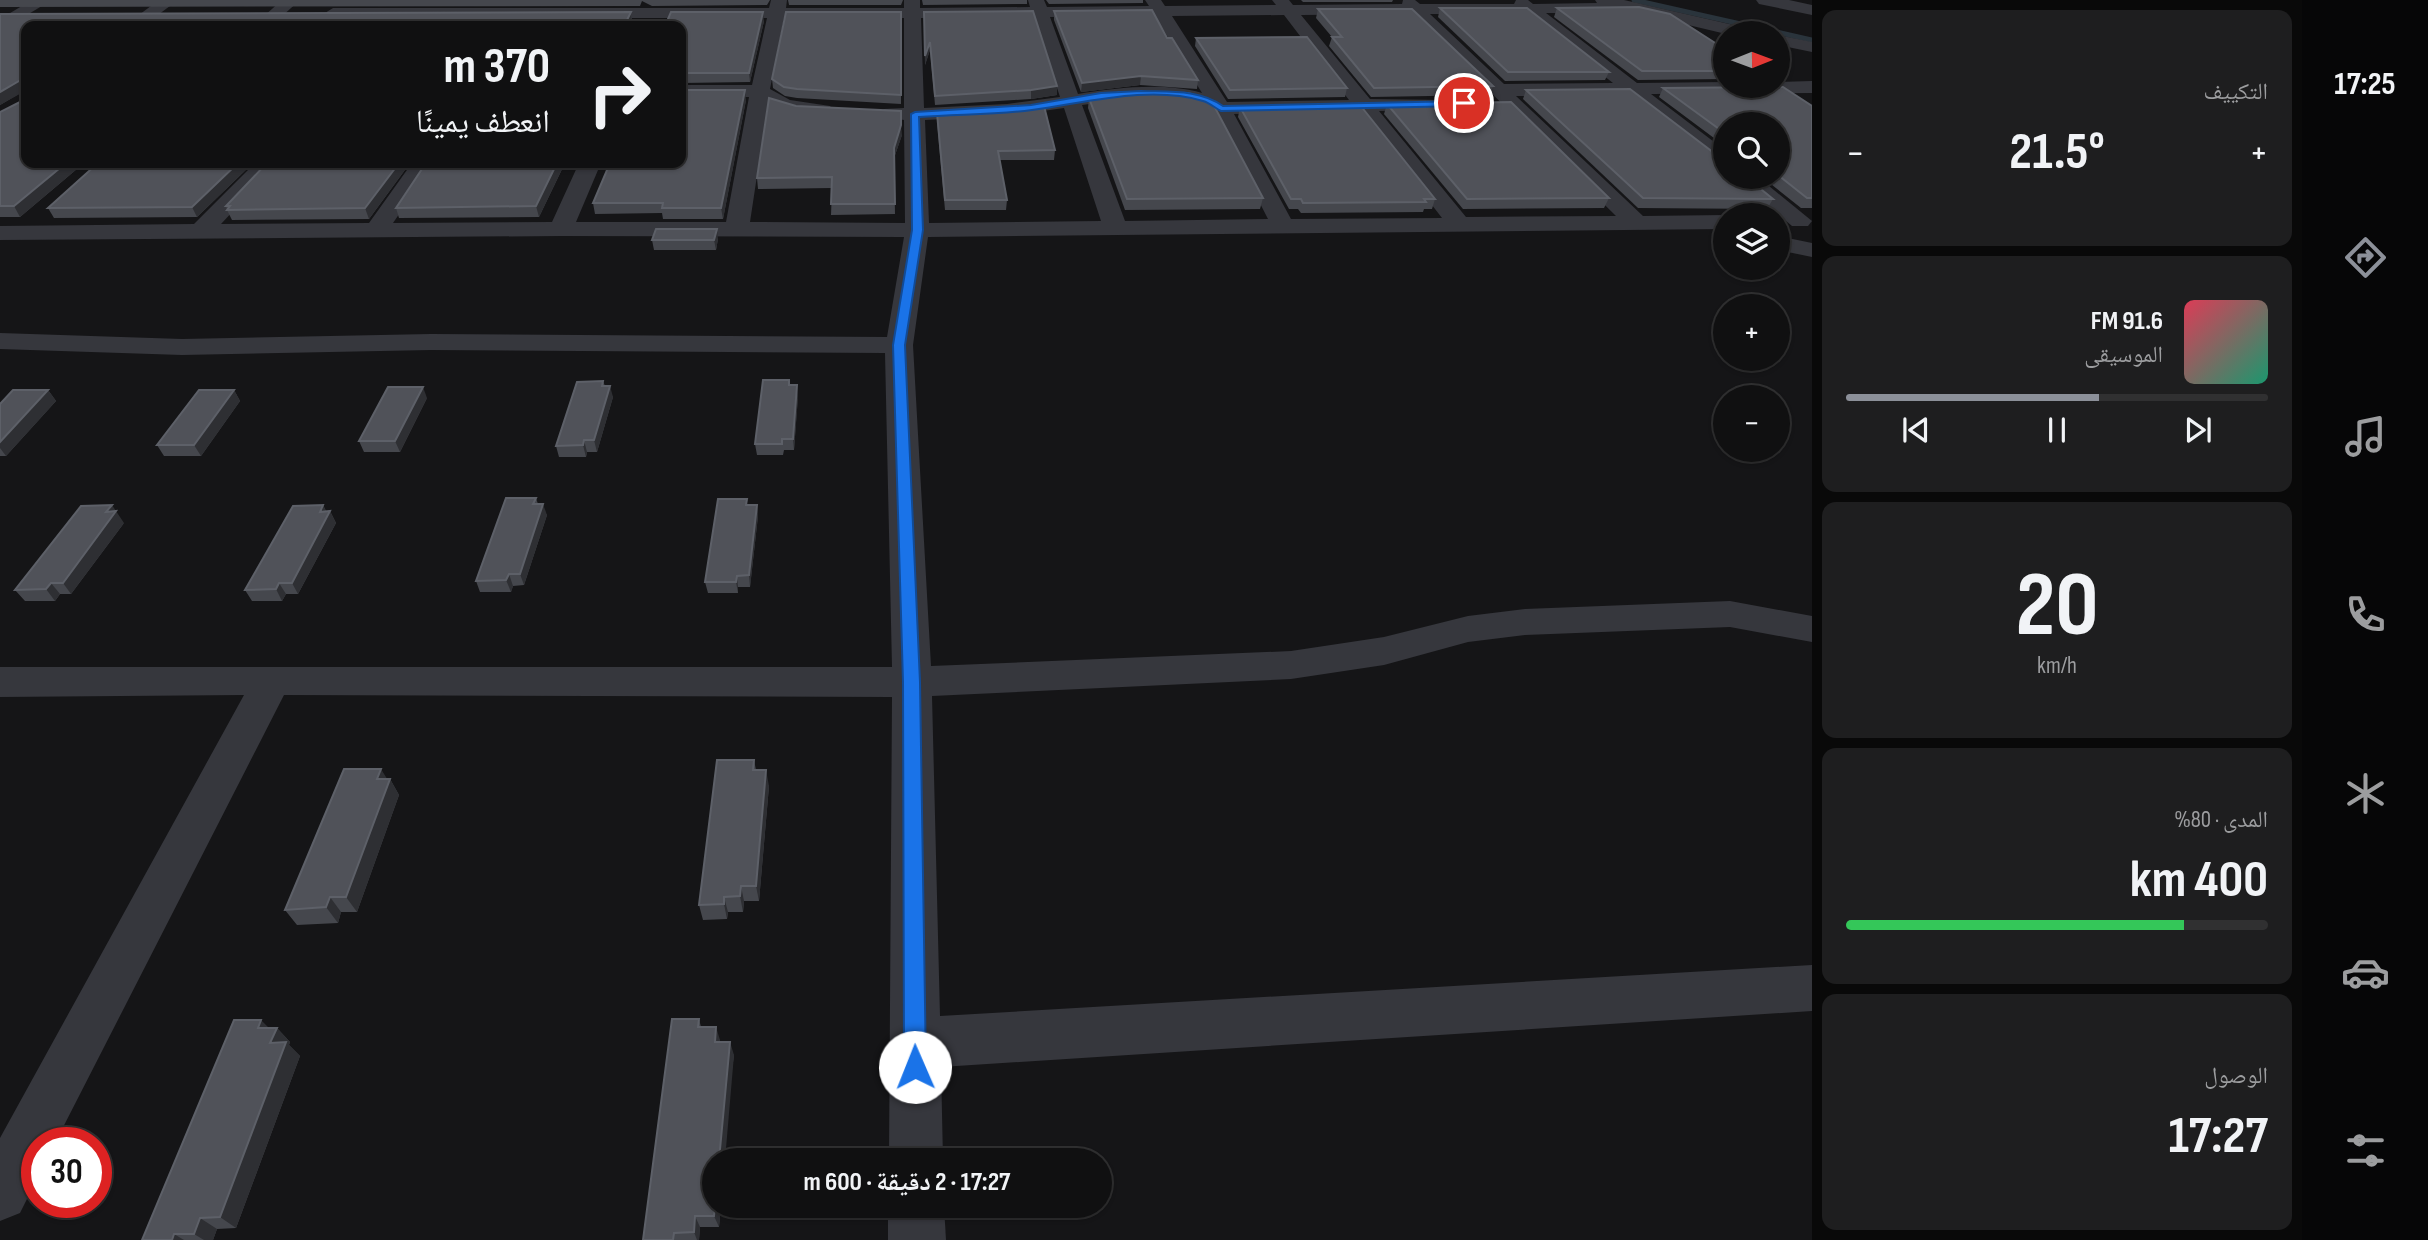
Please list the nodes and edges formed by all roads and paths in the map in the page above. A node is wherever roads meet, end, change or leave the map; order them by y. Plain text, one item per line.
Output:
1 (44, 0) edge
2 (1603, 0) edge
3 (1765, 0) edge
4 (1038, 5) edge
5 (1156, 5) edge
6 (1284, 5) edge
7 (1411, 5) edge
8 (1524, 5) edge
9 (415, 6) edge
10 (777, 6) edge
11 (172, 7) edge
12 (912, 7) edge
13 (1638, 8) junction
14 (304, 9) edge
15 (1812, 10) edge
16 (529, 13) edge
17 (655, 13) edge
18 (0, 15) edge
19 (20, 15) junction
20 (59, 15) edge
21 (1668, 16) junction
22 (128, 20) edge
23 (256, 20) edge
24 (401, 21) edge
25 (0, 26) edge
26 (1713, 26) edge
27 (1790, 42) edge
28 (1713, 45) edge
29 (1812, 47) edge
30 (1713, 87) edge
31 (1632, 89) junction
32 (1790, 90) edge
33 (686, 91) edge
34 (760, 91) junction
35 (1807, 95) edge
36 (1500, 98) junction
37 (1072, 101) junction
38 (1459, 103) edge
39 (1364, 105) junction
40 (1220, 106) junction
41 (848, 111) edge
42 (870, 111) edge
43 (915, 114) junction
44 (1713, 152) edge
45 (262, 168) edge
46 (420, 168) edge
47 (588, 168) edge
48 (1758, 189) edge
49 (50, 206) edge
50 (1797, 221) edge
51 (1680, 222) junction
52 (1713, 222) edge
53 (1637, 223) junction
54 (1459, 224) junction
55 (1283, 226) junction
56 (1115, 227) junction
57 (561, 229) junction
58 (737, 229) junction
59 (1713, 229) edge
60 (917, 230) junction
61 (376, 231) junction
62 (201, 232) junction
63 (10, 233) edge
64 (1790, 245) edge
65 (1812, 250) edge
66 (0, 341) edge
67 (899, 345) junction
68 (1812, 629) edge
69 (272, 680) junction
70 (0, 682) edge
71 (912, 682) junction
72 (1812, 988) edge
73 (915, 1043) junction
74 (916, 1148) edge
75 (0, 1192) edge
76 (916, 1218) edge
77 (917, 1240) edge

1 - 19 street
2 - 13 street
3 - 15 street
4 - 5 street
4 - 12 street
4 - 37 street
5 - 6 street
5 - 40 street
6 - 7 street
6 - 39 street
7 - 8 street
7 - 36 street
8 - 13 street
8 - 31 street
9 - 14 street
9 - 16 street
9 - 24 street
10 - 12 street
10 - 17 street
10 - 34 street
11 - 22 street
12 - 43 street
13 - 21 street
14 - 23 street
16 - 17 street
18 - 19 street
19 - 20 street
19 - 25 street
21 - 26 street
21 - 28 street
27 - 29 street
30 - 31 street
31 - 36 street
31 - 44 street
32 - 35 street
33 - 34 street
34 - 41 street
34 - 58 street
36 - 53 street
37 - 40 street
37 - 43 street
37 - 56 street
38 - 39 street
39 - 40 street
39 - 54 street
40 - 55 street
42 - 43 street
43 - 60 street
45 - 62 street
46 - 61 street
47 - 57 street
48 - 50 street
49 - 63 street
51 - 52 street
51 - 53 street
51 - 59 street
53 - 54 street
54 - 55 street
55 - 56 street
56 - 60 street
57 - 58 street
57 - 61 street
58 - 60 street
60 - 67 street
61 - 62 street
62 - 63 street
64 - 65 street
66 - 67 street
67 - 71 street
68 - 71 street
69 - 70 street
69 - 71 street
69 - 75 street
71 - 73 street
72 - 73 street
73 - 74 street
76 - 77 street

